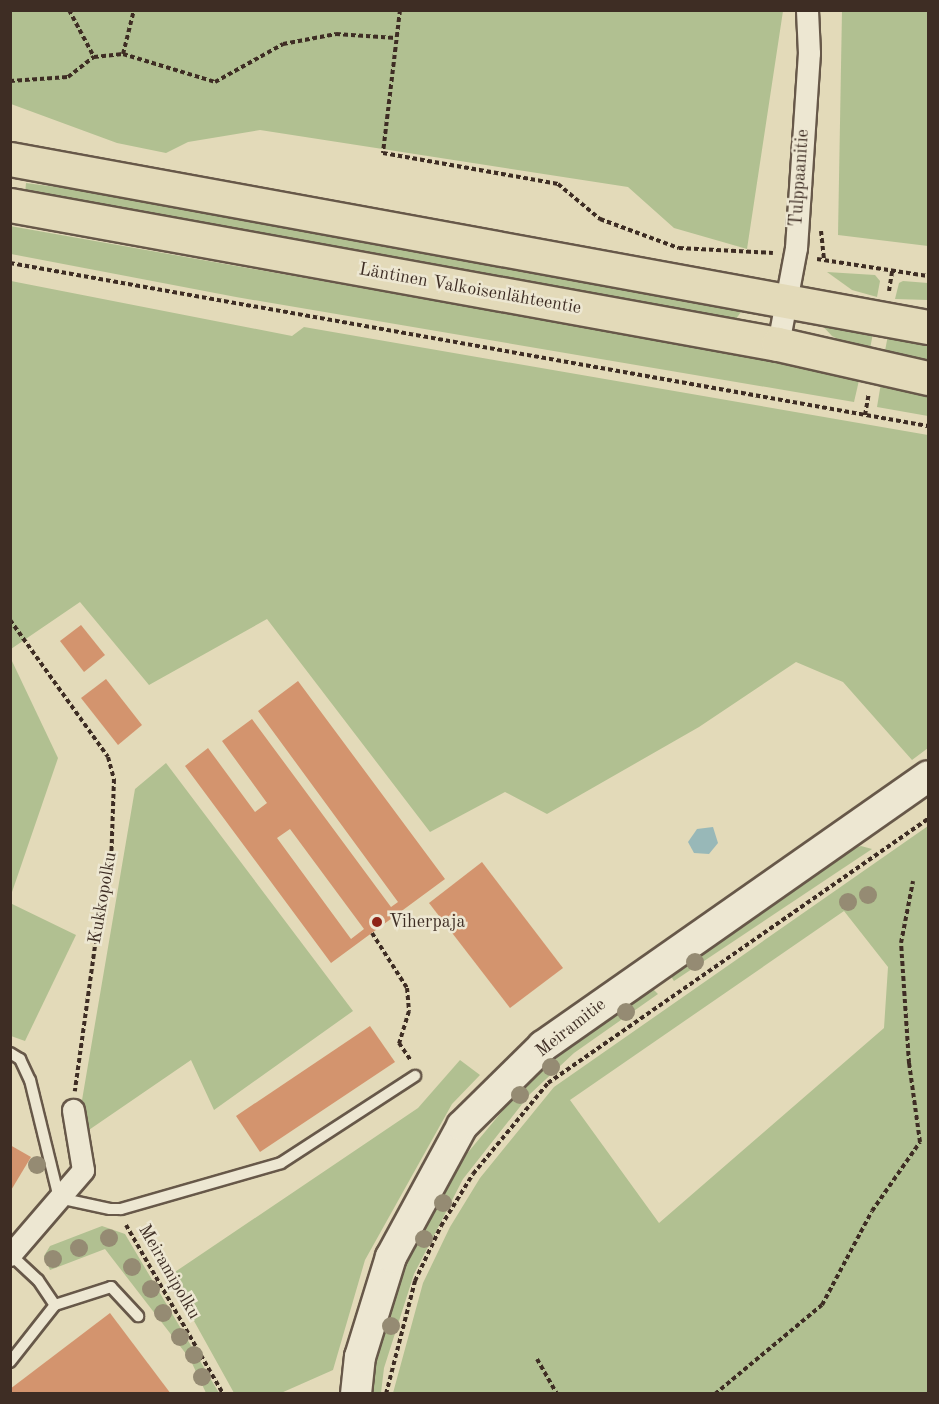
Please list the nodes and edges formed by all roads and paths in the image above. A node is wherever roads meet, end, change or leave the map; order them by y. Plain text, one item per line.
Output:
1 (69, 10) edge
2 (134, 10) edge
3 (400, 10) edge
4 (807, 10) edge
5 (396, 38) junction
6 (123, 54) junction
7 (94, 57) junction
8 (10, 81) edge
9 (10, 159) edge
10 (10, 205) edge
11 (764, 252) dead end
12 (824, 260) dead end
13 (10, 263) edge
14 (928, 276) edge
15 (787, 300) junction
16 (928, 327) edge
17 (778, 344) junction
18 (928, 378) edge
19 (928, 426) edge
20 (10, 620) edge
21 (928, 776) edge
22 (928, 819) edge
23 (913, 881) dead end
24 (372, 933) dead end
25 (10, 1053) edge
26 (415, 1076) joint
27 (73, 1110) joint
28 (59, 1198) junction
29 (110, 1209) junction
30 (11, 1255) edge
31 (55, 1305) junction
32 (138, 1316) dead end
33 (537, 1359) dead end
34 (10, 1362) edge
35 (223, 1394) edge
36 (356, 1394) edge
37 (386, 1394) edge
38 (557, 1394) edge
39 (715, 1394) edge

1 - 7 path
2 - 6 path
3 - 5 path
4 - 15 street, Tulppaanitie
5 - 6 path
5 - 11 path
6 - 7 path
7 - 8 path
9 - 15 main road
10 - 17 main road, Läntinen Valkoisenlähteentie
12 - 14 path
13 - 19 path
15 - 16 main road
15 - 17 street, Tulppaanitie
17 - 18 main road, Läntinen Valkoisenlähteentie
20 - 27 path, Kukkopolku
21 - 36 main road, Meiramitie
22 - 37 path
23 - 39 path
24 - 26 path
25 - 28 lane
26 - 29 lane
27 - 28 street
28 - 29 lane
28 - 30 street
29 - 35 path, Meiramipolku
30 - 31 lane
31 - 32 lane
31 - 34 lane
33 - 38 path

